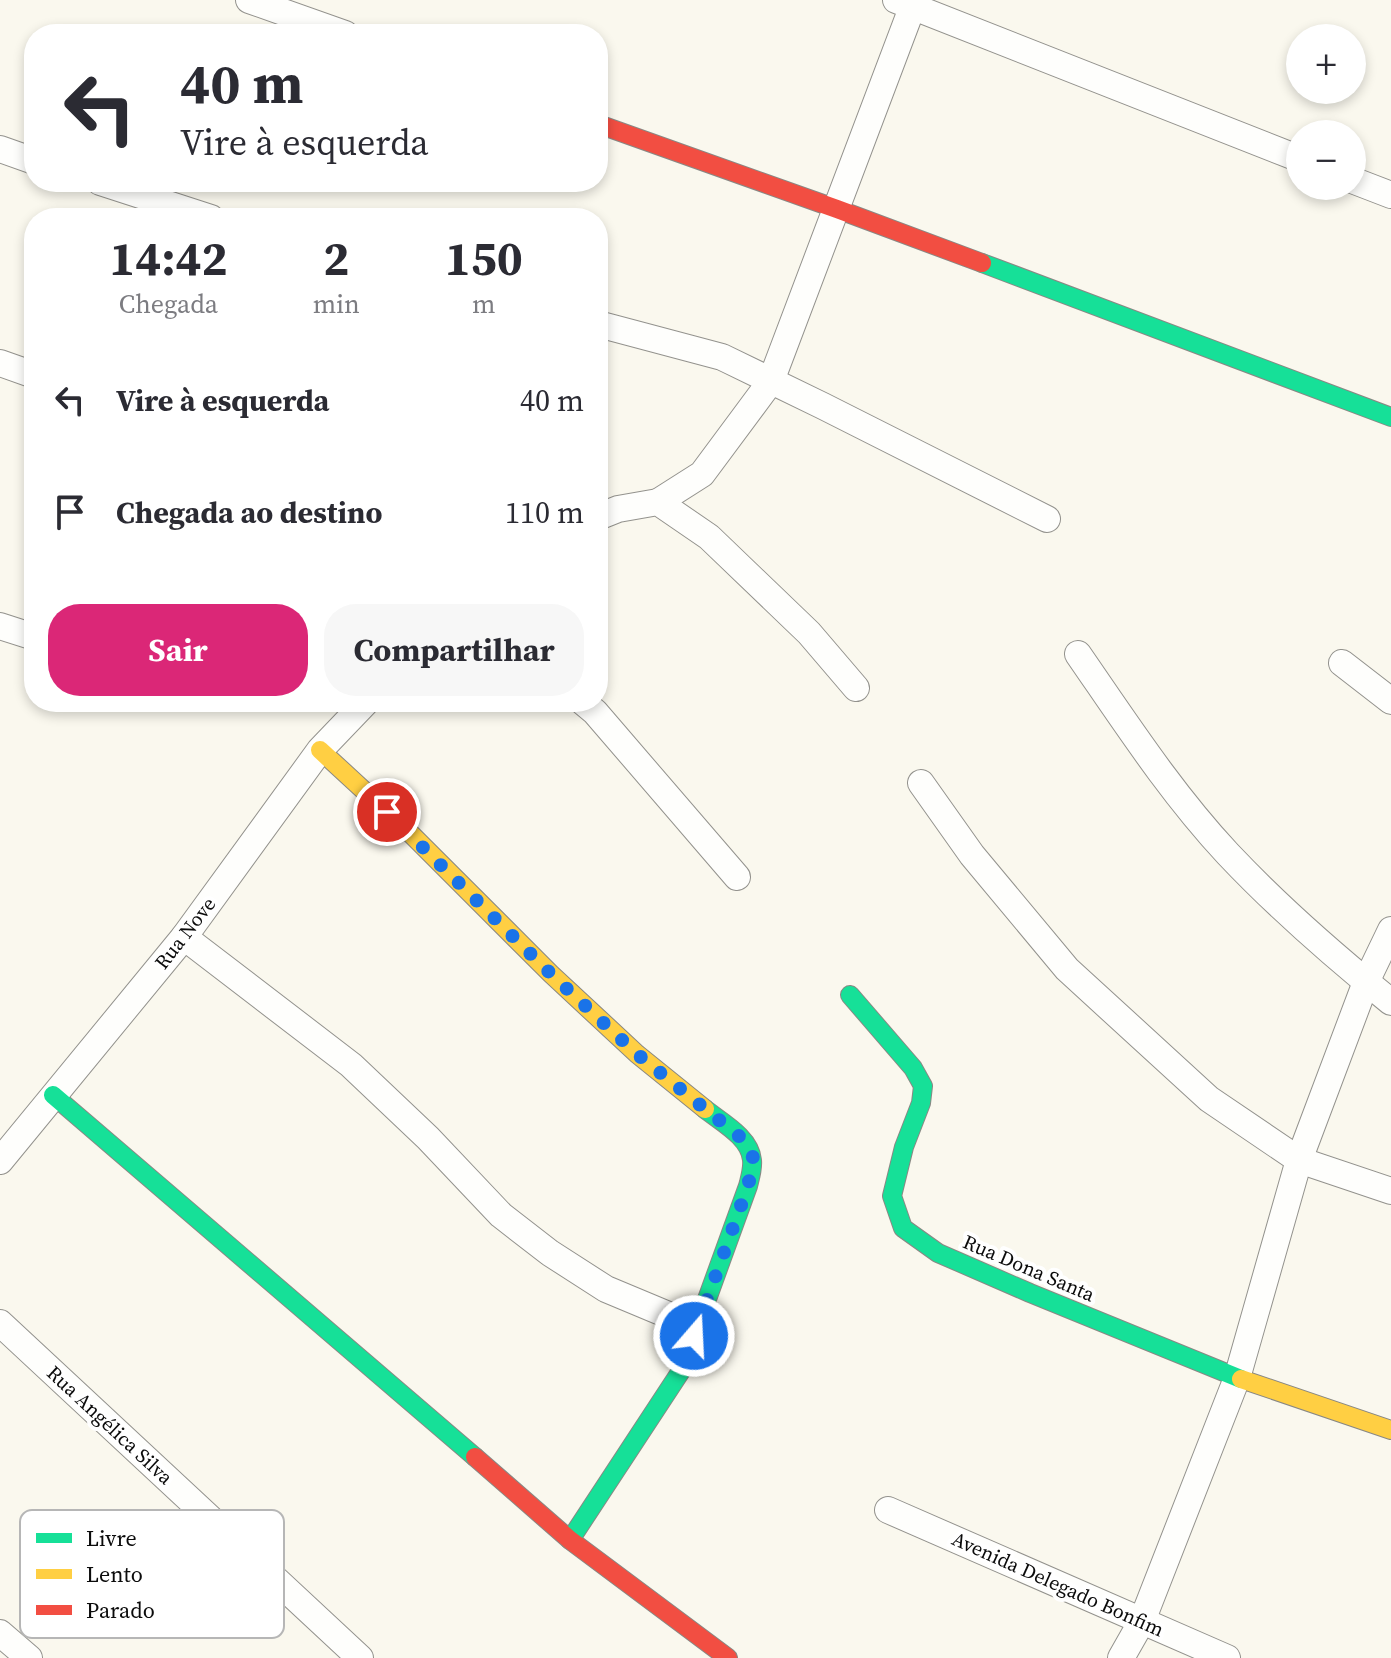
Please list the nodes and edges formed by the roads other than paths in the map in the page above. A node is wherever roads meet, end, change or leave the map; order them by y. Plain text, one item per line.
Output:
1 (249, 0) edge
2 (908, 2) edge
3 (317, 24) edge
4 (608, 128) edge
5 (0, 149) edge
6 (1286, 153) edge
7 (24, 157) edge
8 (1366, 185) edge
9 (131, 192) edge
10 (1391, 195) edge
11 (180, 208) edge
12 (837, 209) junction
13 (608, 327) edge
14 (0, 363) edge
15 (24, 371) edge
16 (771, 381) junction
17 (1391, 417) edge
18 (658, 502) junction
19 (608, 513) edge
20 (1047, 519) dead end
21 (0, 626) edge
22 (24, 634) edge
23 (1078, 654) dead end
24 (1342, 663) dead end
25 (856, 688) dead end
26 (1391, 701) edge
27 (356, 712) edge
28 (595, 712) edge
29 (320, 750) junction
30 (921, 783) dead end
31 (737, 877) dead end
32 (1391, 930) edge
33 (184, 937) junction
34 (1366, 982) junction
35 (850, 995) dead end
36 (1391, 1002) edge
37 (53, 1095) junction
38 (1299, 1160) junction
39 (0, 1161) edge
40 (1391, 1191) edge
41 (0, 1323) edge
42 (697, 1327) junction
43 (1237, 1378) junction
44 (1391, 1430) edge
45 (201, 1510) edge
46 (888, 1510) dead end
47 (570, 1540) junction
48 (284, 1587) edge
49 (1142, 1621) junction
50 (0, 1633) edge
51 (29, 1658) edge
52 (360, 1658) edge
53 (728, 1658) edge
54 (1121, 1658) edge
55 (1227, 1658) edge

1 - 3 street
2 - 6 street
2 - 12 street
4 - 12 street
5 - 7 street
8 - 10 street
9 - 11 street
12 - 16 street
12 - 17 street
13 - 16 street
14 - 15 street
16 - 18 street
16 - 20 street
18 - 19 street
18 - 25 street
21 - 22 street
23 - 34 street
24 - 26 street
27 - 29 street, Rua Nove
28 - 31 street
29 - 33 street, Rua Nove
29 - 42 street
30 - 38 street
32 - 34 street
33 - 37 street, Rua Nove
33 - 42 street
34 - 36 street
34 - 38 street
35 - 43 street, Rua Dona Santa
37 - 39 street, Rua Nove
37 - 47 street
38 - 40 street
38 - 43 street
41 - 45 street, Rua Angélica Silva
42 - 47 street
43 - 44 street, Rua Dona Santa
43 - 49 street
46 - 49 street, Avenida Delegado Bonfim
47 - 53 street
48 - 52 street, Rua Angélica Silva
49 - 54 street
49 - 55 street, Avenida Delegado Bonfim
50 - 51 street

